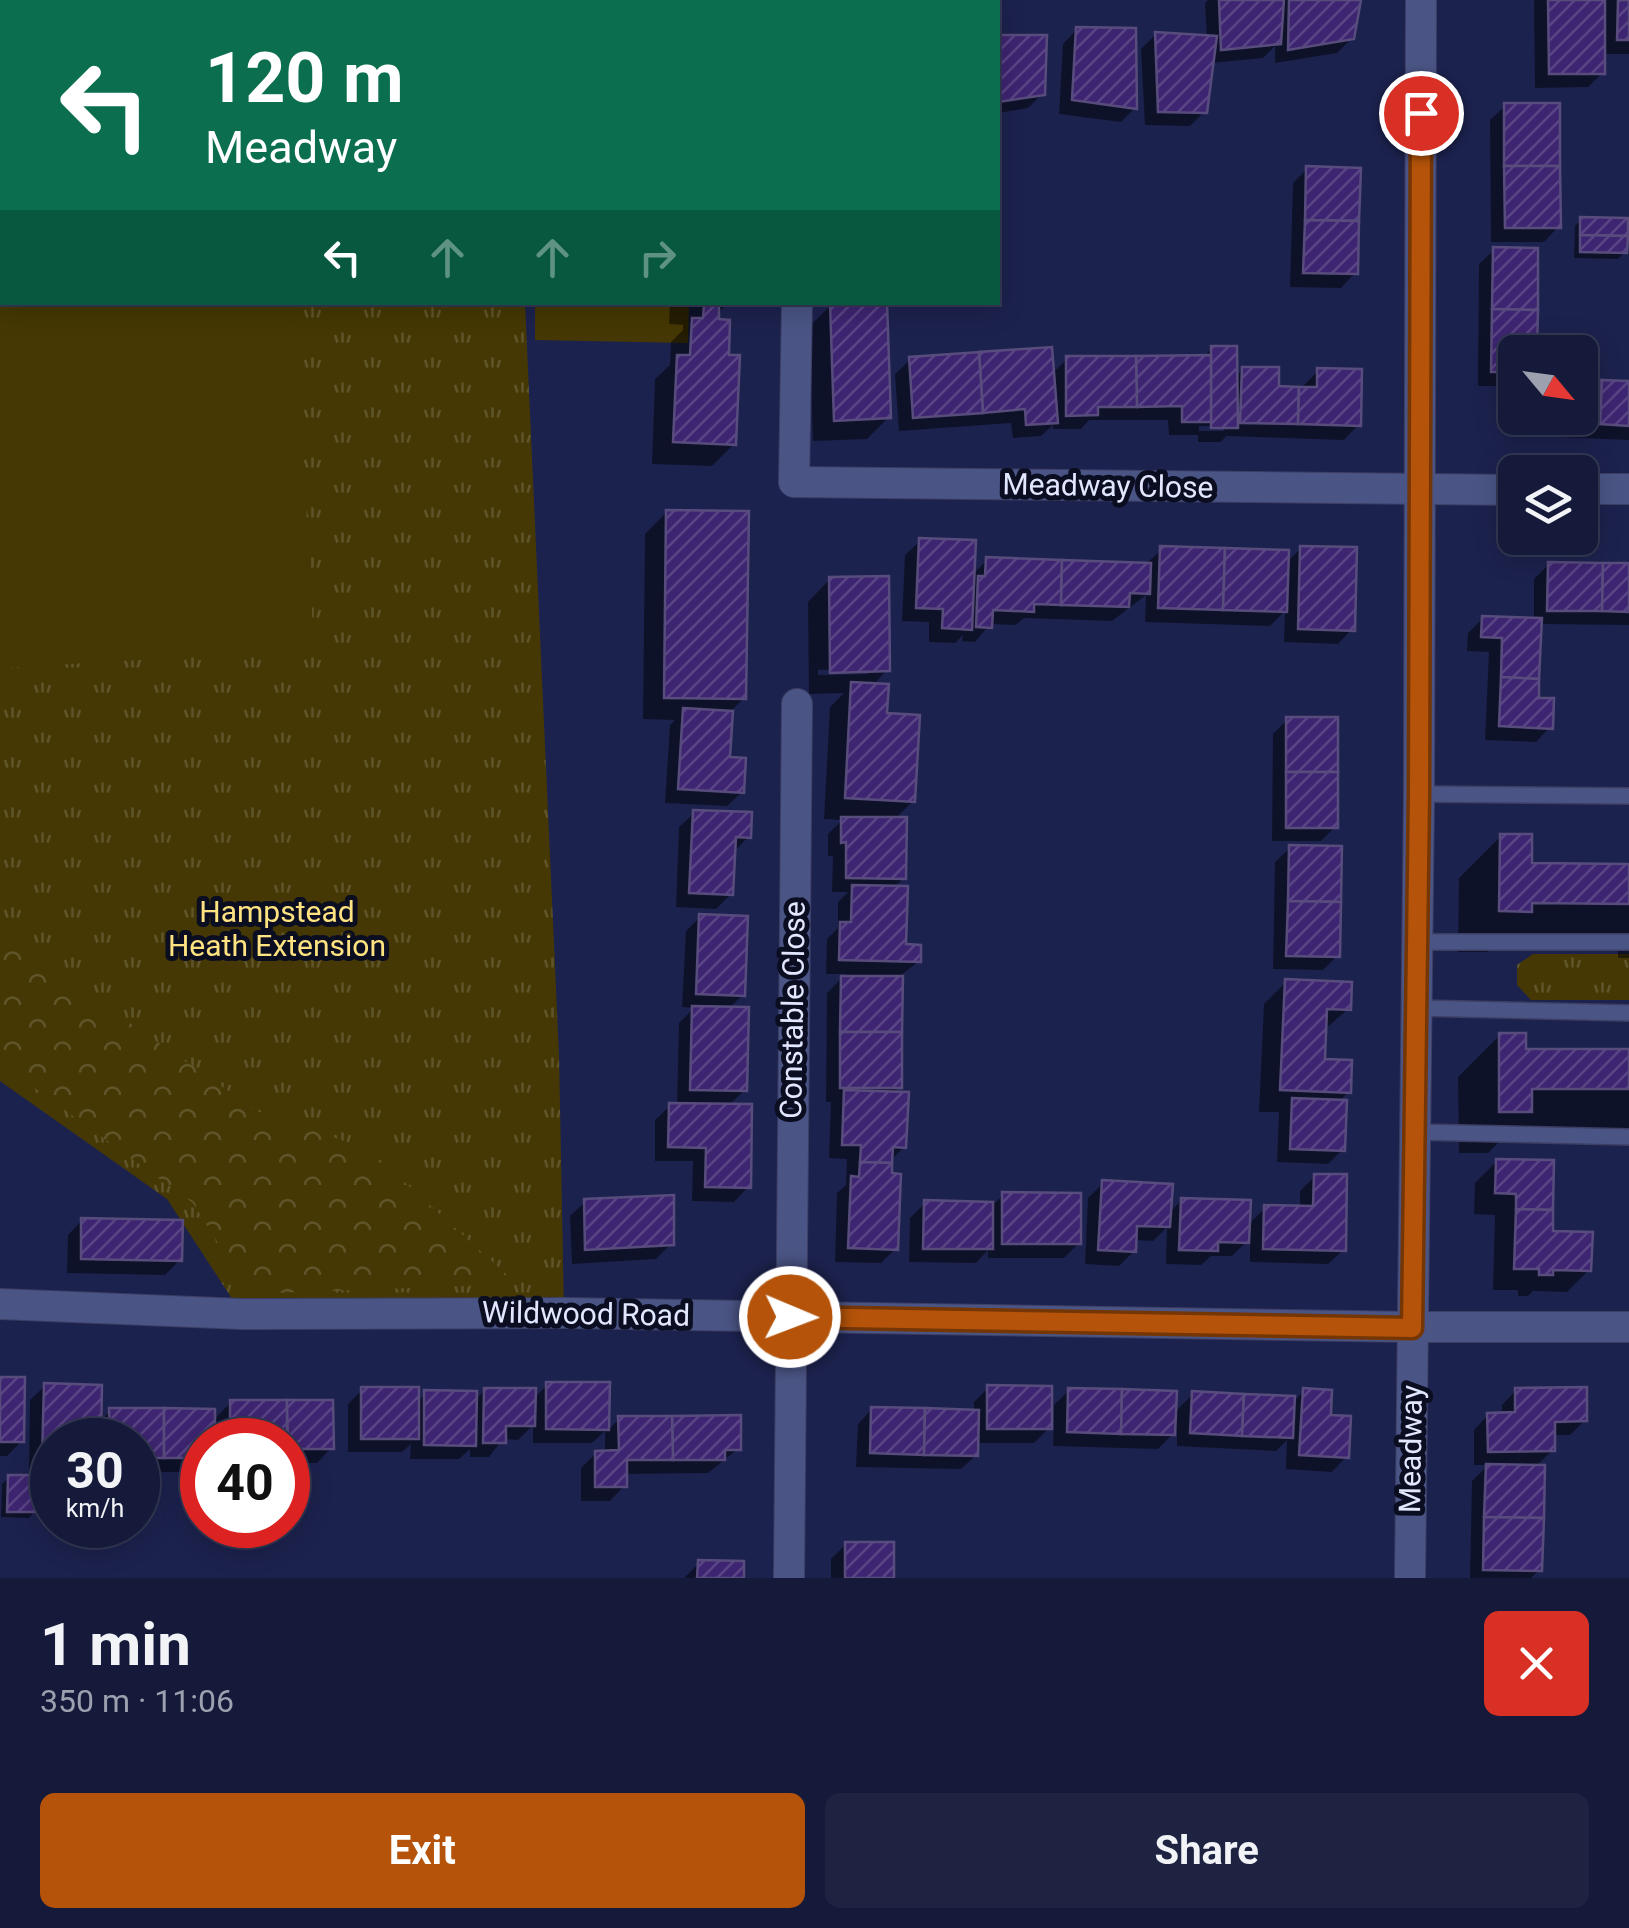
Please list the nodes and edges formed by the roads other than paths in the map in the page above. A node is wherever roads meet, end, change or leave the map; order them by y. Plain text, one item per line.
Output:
1 (1421, 0) edge
2 (797, 305) edge
3 (1598, 489) edge
4 (1629, 489) edge
5 (1421, 490) junction
6 (1498, 490) edge
7 (797, 704) dead end
8 (1419, 794) junction
9 (1629, 796) edge
10 (1417, 942) junction
11 (1629, 942) edge
12 (1416, 1008) junction
13 (1629, 1013) edge
14 (1414, 1132) junction
15 (1629, 1137) edge
16 (0, 1304) edge
17 (790, 1317) junction
18 (1629, 1327) edge
19 (1412, 1328) junction
20 (788, 1578) edge
21 (1410, 1578) edge

1 - 5 street, Meadway
2 - 5 street, Meadway Close
3 - 4 street
5 - 6 street, Meadway Close
5 - 8 street, Meadway
7 - 17 street, Constable Close
8 - 9 lane
8 - 10 street, Meadway
10 - 11 lane
10 - 12 street, Meadway
12 - 13 lane
12 - 14 street, Meadway
14 - 15 lane
14 - 19 street, Meadway
16 - 17 street, Wildwood Road
17 - 19 street, Wildwood Road
17 - 20 street, Constable Close
18 - 19 street, Wildwood Road
19 - 21 street, Meadway

